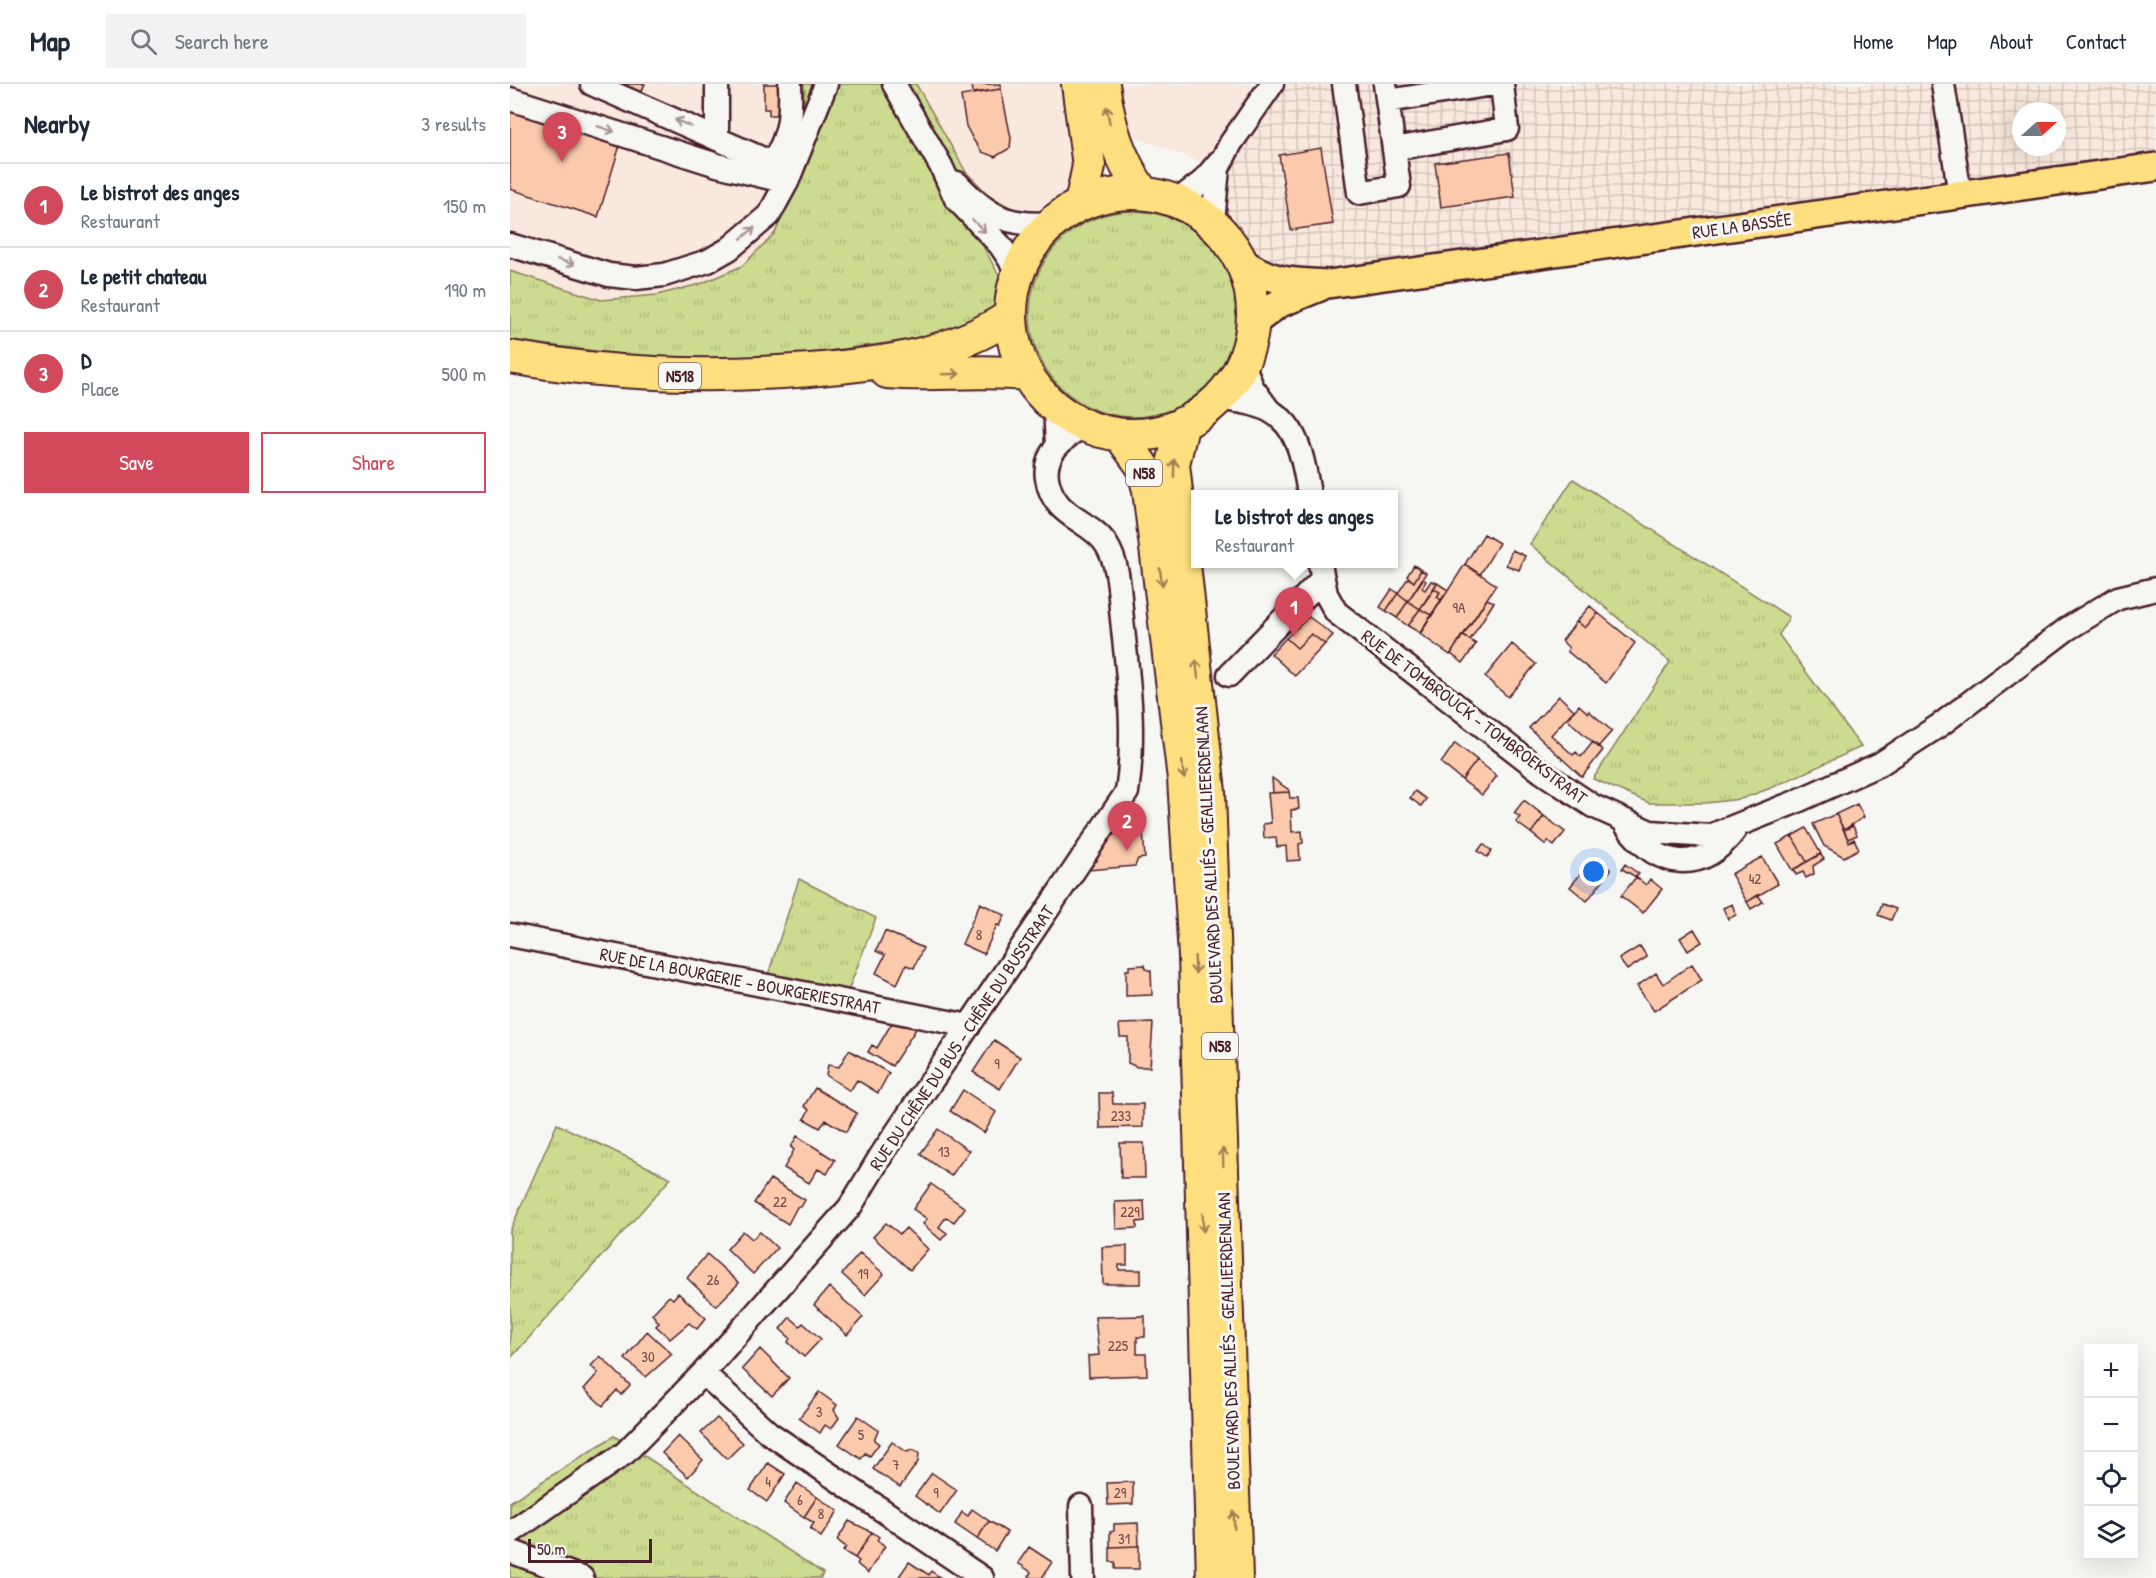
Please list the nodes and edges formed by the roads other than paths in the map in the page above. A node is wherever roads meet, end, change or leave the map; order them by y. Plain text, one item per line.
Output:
1 (592, 84) edge
2 (717, 84) edge
3 (790, 84) edge
4 (826, 84) edge
5 (894, 84) edge
6 (1078, 84) edge
7 (1102, 84) edge
8 (1272, 84) edge
9 (1344, 84) edge
10 (1493, 84) edge
11 (1502, 84) edge
12 (1943, 84) edge
13 (1387, 92) edge
14 (510, 99) edge
15 (717, 139) junction
16 (1394, 149) junction
17 (1226, 153) junction
18 (941, 166) junction
19 (2156, 167) edge
20 (777, 174) junction
21 (1142, 192) junction
22 (1960, 195) junction
23 (1177, 201) junction
24 (1081, 204) junction
25 (1213, 222) junction
26 (1052, 223) junction
27 (510, 245) edge
28 (1242, 262) junction
29 (1018, 272) junction
30 (1328, 284) junction
31 (1010, 316) junction
32 (1253, 324) junction
33 (510, 357) edge
34 (1243, 363) junction
35 (850, 367) junction
36 (1025, 374) junction
37 (1218, 399) junction
38 (1263, 402) junction
39 (1055, 408) junction
40 (1183, 423) junction
41 (1083, 425) junction
42 (1120, 435) junction
43 (1057, 445) junction
44 (1308, 490) edge
45 (1321, 571) edge
46 (2156, 589) edge
47 (1229, 675) dead end
48 (510, 935) edge
49 (969, 1026) junction
50 (704, 1373) junction
51 (1081, 1506) dead end
52 (510, 1533) edge
53 (510, 1551) edge
54 (582, 1578) edge
55 (982, 1578) edge
56 (1083, 1578) edge
57 (1213, 1578) edge
58 (1236, 1578) edge

15 -> 1 street
2 - 15 street
3 - 20 street
4 - 20 street
5 - 18 street
6 - 24 highway
21 -> 7 highway
8 - 17 street
9 - 16 street
10 - 13 street
11 - 16 street
12 - 22 street
13 - 16 street
14 -> 20 street
15 - 20 street
17 - 23 street
17 - 25 street
18 - 26 street
18 -> 29 street
19 - 22 main road, RUE LA BASSÉE
27 -> 20 street
21 - 23 highway
21 - 24 highway
22 - 30 main road, RUE LA BASSÉE
23 - 25 highway
24 - 26 highway
25 - 28 highway
26 - 29 highway
28 - 30 main road, RUE LA BASSÉE
28 - 32 highway
29 - 31 highway
30 - 32 main road, RUE LA BASSÉE
31 - 35 highway, N518
31 - 36 highway
32 - 34 highway
33 - 35 highway, N518
34 - 37 highway
34 - 38 street
35 -> 36 highway, N518
36 - 39 highway
37 - 38 street
37 - 40 highway
38 - 44 street
39 - 41 highway
39 - 43 street, RUE DU CHÊNE DU BUS - CHÊNE DU BUSSTRAAT
40 - 42 highway
58 -> 40 highway, BOULEVARD DES ALLIÉS - GEALLIEERDENLAAN / N58
41 - 42 highway
41 - 43 street
42 -> 57 highway, BOULEVARD DES ALLIÉS - GEALLIEERDENLAAN / N58
43 - 49 street, RUE DU CHÊNE DU BUS - CHÊNE DU BUSSTRAAT
45 - 46 street, RUE DE TOMBROUCK - TOMBROEKSTRAAT
45 - 47 street, RUE DE TOMBROUCK - TOMBROEKSTRAAT
48 - 49 street, RUE DE LA BOURGERIE - BOURGERIESTRAAT
49 - 50 street, RUE DU CHÊNE DU BUS - CHÊNE DU BUSSTRAAT
50 - 52 street, RUE DU CHÊNE DU BUS - CHÊNE DU BUSSTRAAT
50 - 55 street
51 - 56 street
53 - 54 street

